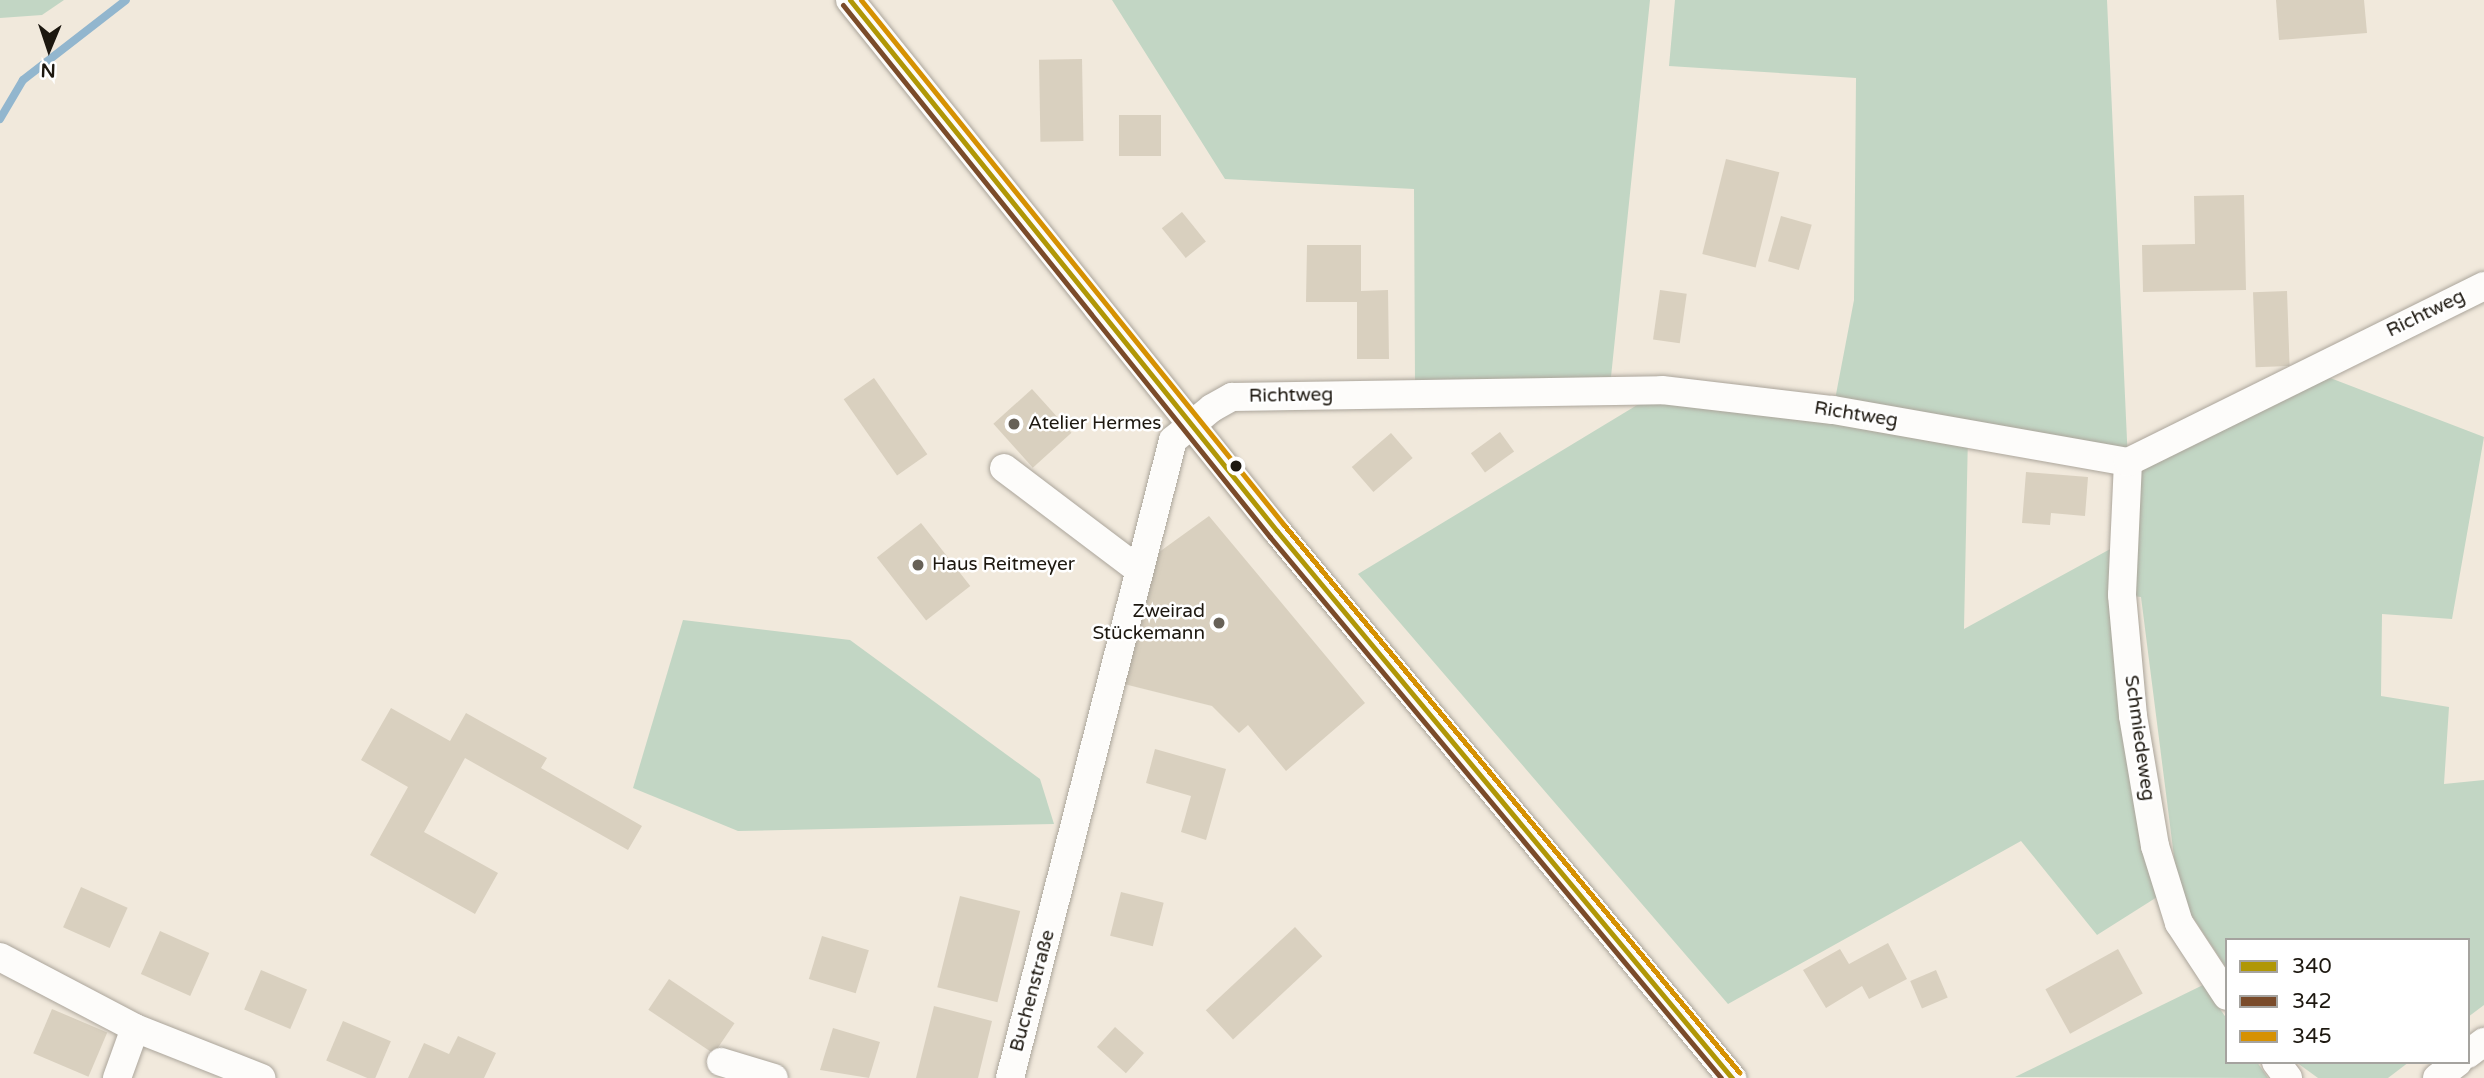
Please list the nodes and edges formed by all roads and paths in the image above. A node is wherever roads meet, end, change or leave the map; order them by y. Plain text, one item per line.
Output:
1 (850, 0) edge
2 (2484, 286) edge
3 (1192, 423) junction
4 (2128, 462) junction
5 (1004, 468) dead end
6 (1139, 570) junction
7 (0, 957) edge
8 (2225, 993) edge
9 (135, 1028) junction
10 (721, 1062) dead end
11 (2455, 1064) edge
12 (117, 1078) edge
13 (261, 1078) edge
14 (774, 1078) edge
15 (1010, 1078) edge
16 (1732, 1078) edge
17 (2437, 1078) edge

1 - 3 street
2 - 4 street, Richtweg
3 - 4 street, Richtweg
3 - 6 street, Buchenstraße
3 - 16 street
4 - 8 street, Schmiedeweg
5 - 6 street
6 - 15 street, Buchenstraße
7 - 9 street
9 - 12 street
9 - 13 street
10 - 14 street
11 - 17 street

